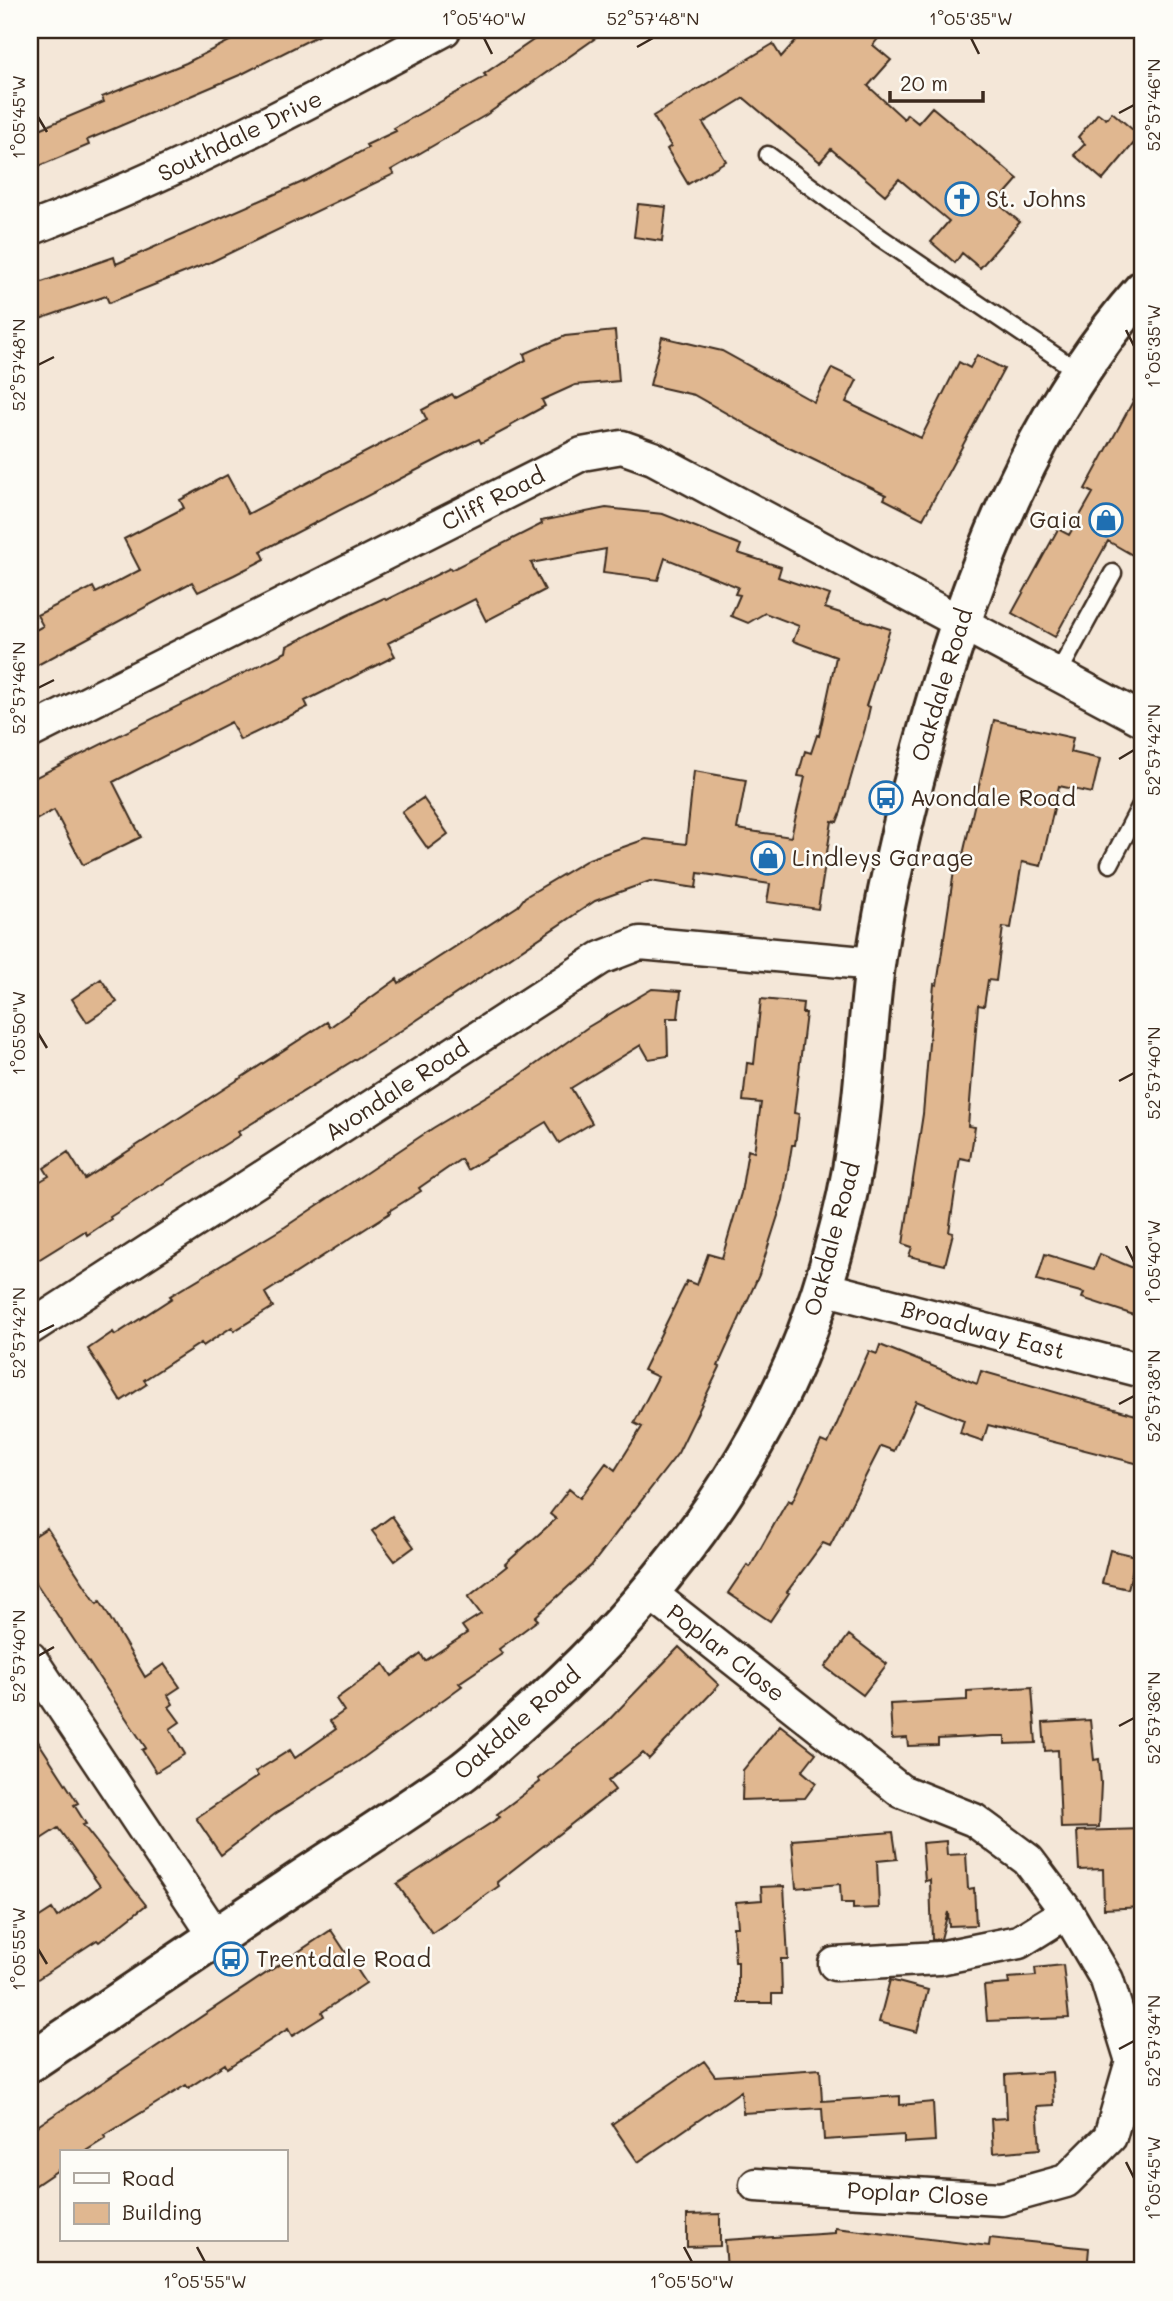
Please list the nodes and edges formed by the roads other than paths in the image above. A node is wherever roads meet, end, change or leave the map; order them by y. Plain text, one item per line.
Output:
1 (444, 30) edge
2 (768, 155) dead end
3 (30, 229) edge
4 (1143, 290) edge
5 (1079, 372) junction
6 (1114, 573) dead end
7 (959, 621) junction
8 (1058, 674) junction
9 (1143, 720) edge
10 (30, 732) edge
11 (1143, 801) edge
12 (1110, 864) dead end
13 (875, 964) junction
14 (823, 1288) junction
15 (30, 1328) edge
16 (1143, 1371) edge
17 (649, 1592) junction
18 (30, 1658) edge
19 (1067, 1912) junction
20 (216, 1937) junction
21 (835, 1964) dead end
22 (30, 2062) edge
23 (756, 2185) dead end

1 - 3 street, Southdale Drive
2 - 5 lane
4 - 5 street, Oakdale Road
5 - 7 street, Oakdale Road
6 - 8 lane
7 - 8 street, Cliff Road
7 - 10 street, Cliff Road
7 - 13 street, Oakdale Road
8 - 9 street, Cliff Road
11 - 12 lane
13 - 14 street, Oakdale Road
13 - 15 street, Avondale Road
14 - 16 street, Broadway East
14 - 17 street, Oakdale Road
17 - 19 street, Poplar Close
17 - 20 street, Oakdale Road
18 - 20 street
19 - 21 street
19 - 23 street, Poplar Close
20 - 22 street, Oakdale Road

